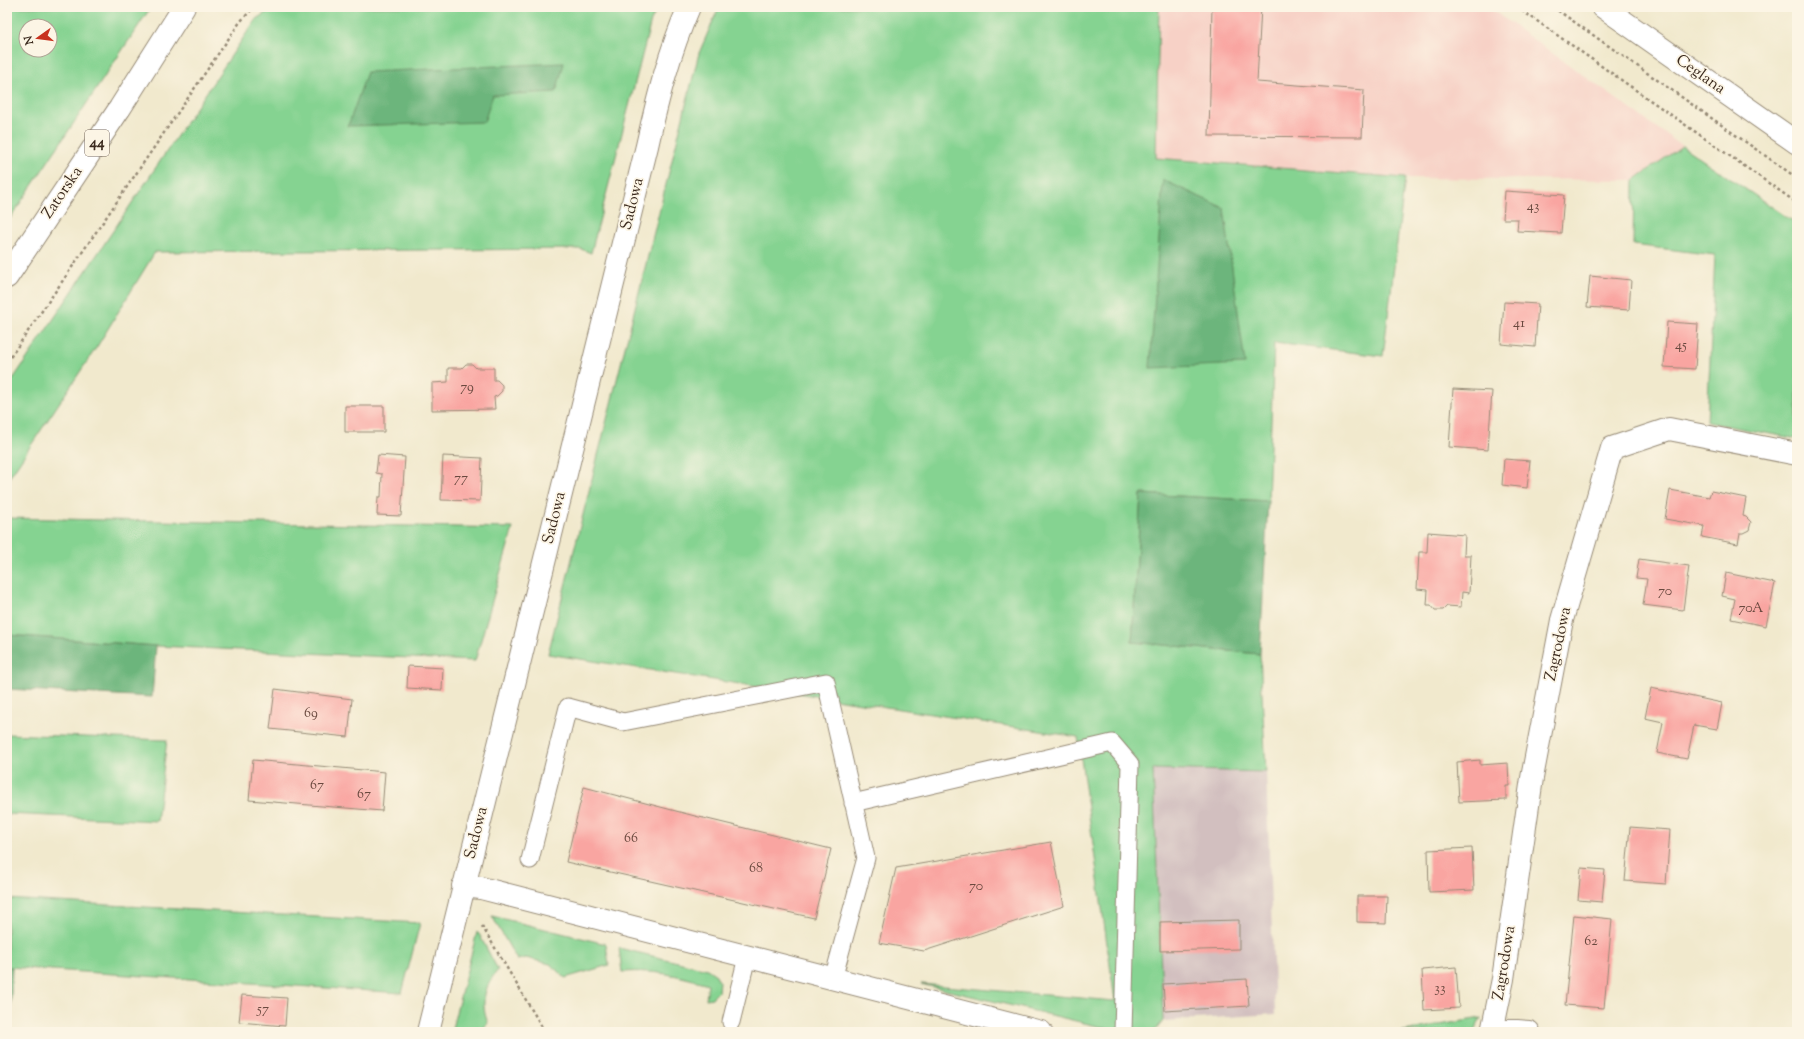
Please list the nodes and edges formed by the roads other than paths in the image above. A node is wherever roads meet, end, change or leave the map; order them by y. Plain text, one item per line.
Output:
1 (184, 7) edge
2 (690, 7) edge
3 (1603, 7) edge
4 (1797, 143) edge
5 (7, 277) edge
6 (1797, 454) edge
7 (853, 803) junction
8 (530, 860) dead end
9 (463, 886) junction
10 (748, 957) junction
11 (833, 979) junction
12 (731, 1022) dead end
13 (1493, 1030) edge
14 (428, 1032) edge
15 (1041, 1032) edge
16 (1123, 1032) edge
17 (1529, 1032) edge

1 - 5 street, Zatorska / 44
2 - 9 street, Sadowa
3 - 4 street, Ceglana
6 - 13 street, Zagrodowa
7 - 8 lane
7 - 11 lane
7 - 16 lane
9 - 10 street
9 - 14 street, Sadowa
10 - 11 street
10 - 12 lane
11 - 15 street
13 - 17 street

